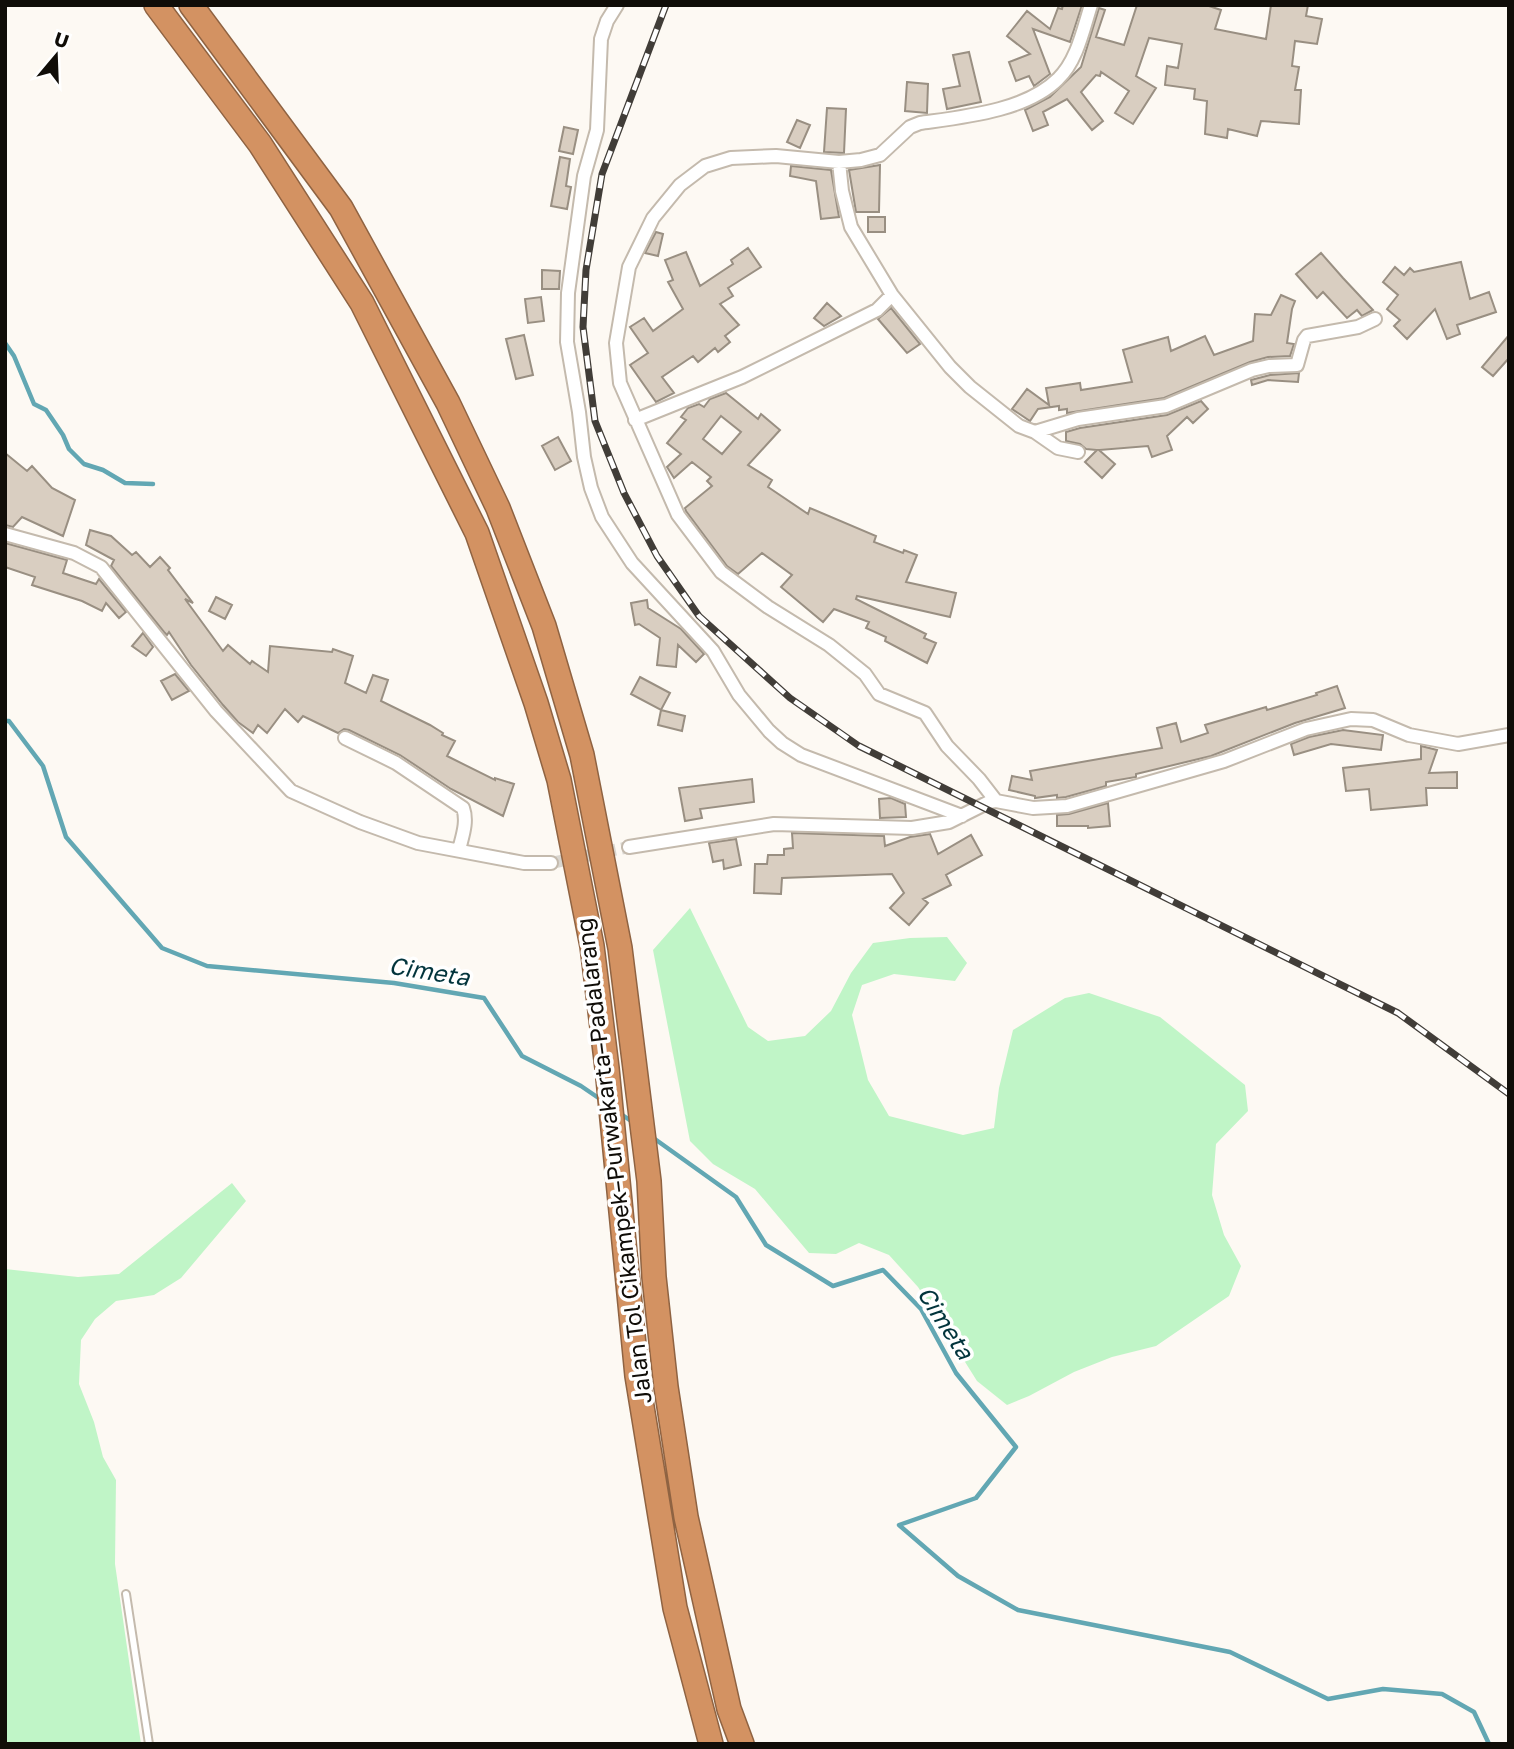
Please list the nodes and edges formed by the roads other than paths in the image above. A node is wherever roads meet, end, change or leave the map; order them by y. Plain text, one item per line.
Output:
1 (156, 5) edge
2 (191, 5) edge
3 (617, 5) edge
4 (1091, 5) edge
5 (839, 162) junction
6 (892, 295) junction
7 (1375, 319) dead end
8 (635, 420) junction
9 (1035, 432) junction
10 (1078, 452) dead end
11 (5, 534) edge
12 (1509, 735) edge
13 (345, 738) dead end
14 (996, 801) junction
15 (962, 816) junction
16 (629, 847) tunnel mouth
17 (459, 850) junction
18 (551, 863) tunnel mouth
19 (125, 1594) dead end
20 (149, 1744) edge
21 (711, 1744) edge
22 (742, 1744) edge

1 - 21 highway, Jalan Tol Cikampek–Purwakarta–Padalarang
2 - 22 highway, Jalan Tol Cikampek–Purwakarta–Padalarang
3 - 15 street
4 - 5 street
5 - 6 street
5 - 8 street
6 - 8 street
6 - 9 street
7 - 9 street
8 - 14 street
9 - 10 street
11 - 17 street
12 - 14 street
13 - 17 street
14 - 15 street
15 - 16 street
17 - 18 street
19 - 20 lane

